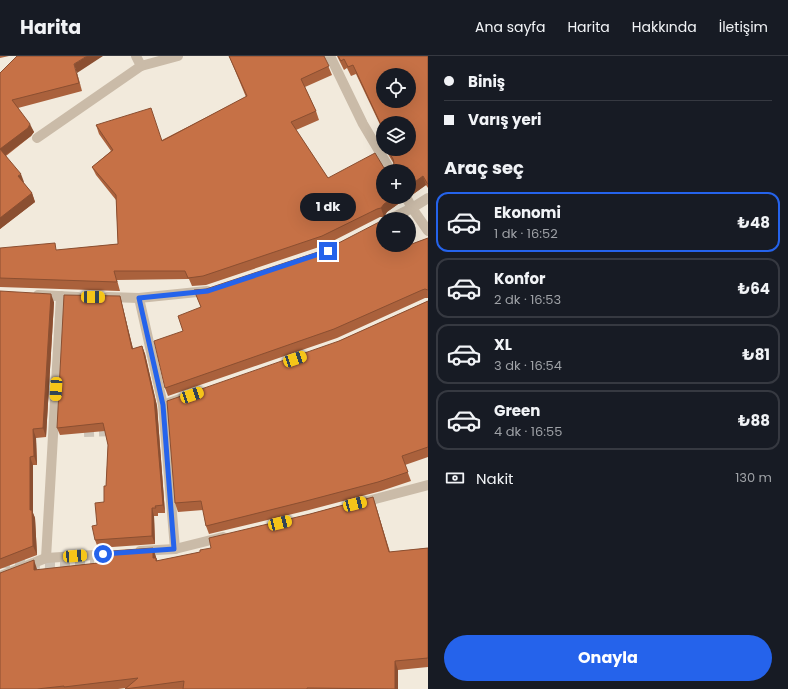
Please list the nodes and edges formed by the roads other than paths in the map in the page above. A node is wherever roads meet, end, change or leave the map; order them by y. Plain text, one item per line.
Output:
1 (136, 56) edge
2 (178, 56) edge
3 (330, 56) edge
4 (140, 66) junction
5 (37, 138) dead end
6 (387, 164) edge
7 (428, 198) edge
8 (410, 204) edge
9 (412, 208) junction
10 (404, 212) edge
11 (428, 230) edge
12 (215, 288) edge
13 (31, 294) edge
14 (62, 296) junction
15 (85, 297) edge
16 (100, 297) edge
17 (139, 298) junction
18 (192, 395) edge
19 (163, 405) junction
20 (428, 485) edge
21 (347, 506) edge
22 (235, 534) edge
23 (174, 549) junction
24 (46, 558) junction
25 (0, 576) edge

1 - 4 street
2 - 4 street
3 - 6 street
4 - 5 street
7 - 9 street
8 - 9 street
9 - 10 street
9 - 11 street
12 - 17 street
13 - 14 street
14 - 15 street
14 - 24 street
16 - 17 street
17 - 19 street
18 - 19 street
19 - 23 street
20 - 21 street
22 - 23 street
23 - 24 street
24 - 25 street

